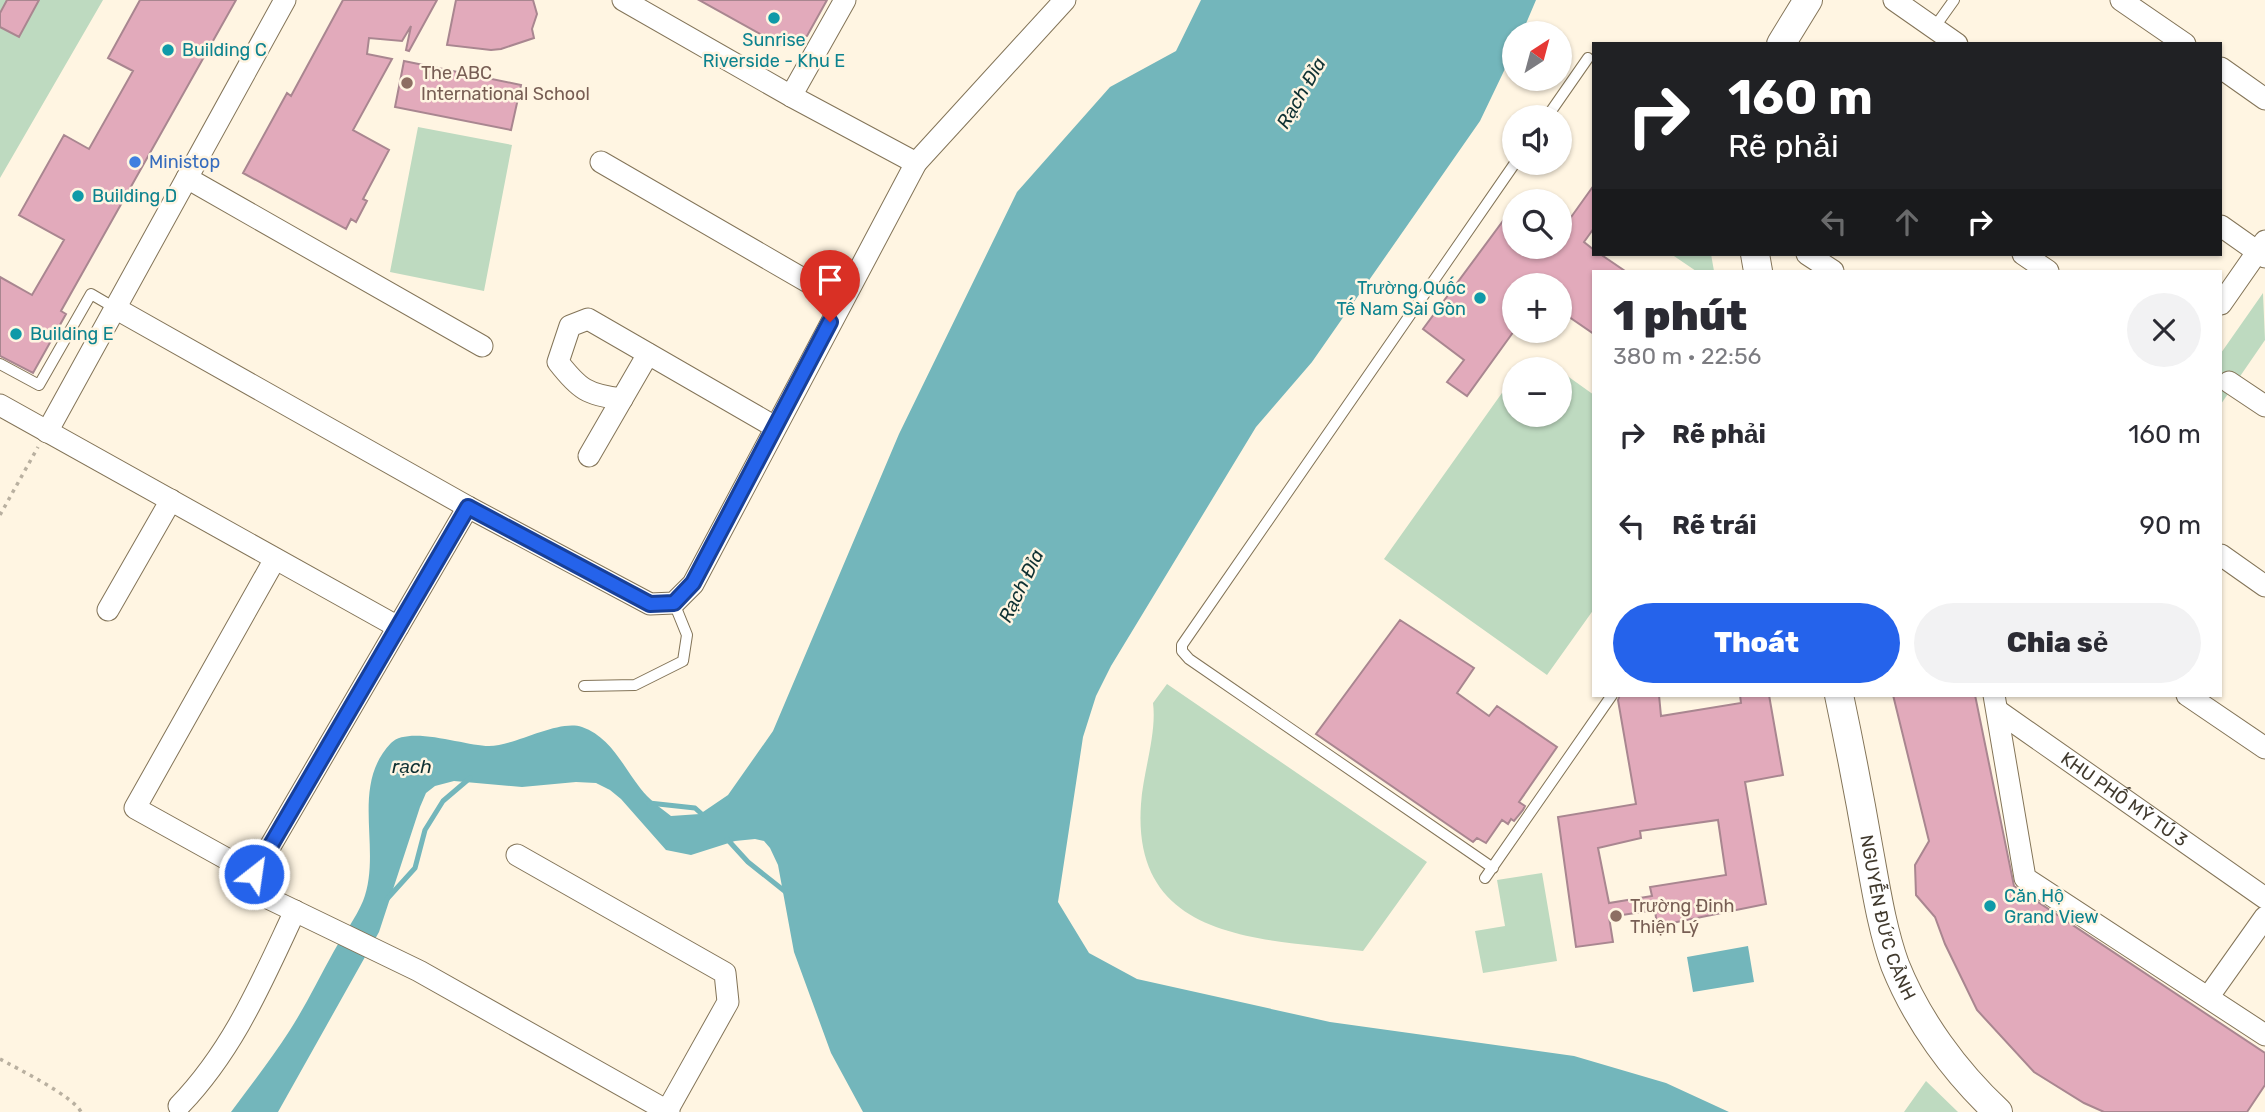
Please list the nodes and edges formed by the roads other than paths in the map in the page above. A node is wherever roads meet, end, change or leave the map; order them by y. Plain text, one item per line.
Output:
1 (285, 0) edge
2 (623, 0) edge
3 (845, 0) edge
4 (1065, 0) edge
5 (1808, 0) edge
6 (1894, 0) edge
7 (1954, 0) edge
8 (2121, 0) edge
9 (1934, 28) junction
10 (1782, 42) edge
11 (1955, 42) edge
12 (2182, 42) edge
13 (1588, 58) dead end
14 (2222, 69) edge
15 (791, 96) junction
16 (2265, 99) edge
17 (1555, 105) edge
18 (601, 162) dead end
19 (915, 163) junction
20 (1507, 175) edge
21 (187, 178) junction
22 (2222, 227) edge
23 (2262, 250) edge
24 (2026, 256) edge
25 (2047, 270) edge
26 (841, 301) junction
27 (2222, 303) edge
28 (115, 307) junction
29 (482, 346) dead end
30 (648, 354) junction
31 (0, 364) edge
32 (2230, 382) dead end
33 (622, 399) junction
34 (0, 405) edge
35 (2265, 406) edge
36 (775, 427) junction
37 (47, 432) junction
38 (589, 456) dead end
39 (171, 500) junction
40 (468, 507) junction
41 (2222, 556) edge
42 (275, 558) junction
43 (2265, 586) edge
44 (674, 603) junction
45 (108, 610) dead end
46 (398, 627) junction
47 (584, 685) dead end
48 (1611, 697) edge
49 (1839, 697) edge
50 (2191, 697) edge
51 (1996, 703) edge
52 (2265, 748) edge
53 (517, 855) dead end
54 (1493, 868) junction
55 (254, 874) junction
56 (1485, 878) dead end
57 (2265, 898) edge
58 (295, 911) junction
59 (2265, 917) edge
60 (2209, 996) junction
61 (2265, 1035) edge
62 (179, 1106) dead end
63 (668, 1111) edge
64 (1998, 1112) edge

1 - 21 street
2 - 15 street
3 - 15 street
4 - 19 street
5 - 10 main road
6 - 9 street
7 - 9 lane
8 - 12 street
9 - 11 street
13 - 17 lane
14 - 16 street
15 - 19 street
18 - 26 street
19 - 26 street
20 - 54 lane
21 - 28 street
21 - 29 street
22 - 23 street
23 - 27 street
24 - 25 street
26 - 36 street
28 - 31 lane
28 - 37 street
28 - 40 street
30 - 33 street
30 - 33 street
30 - 36 street
32 - 35 street
33 - 38 street
34 - 37 street
36 - 44 street
37 - 39 street
39 - 42 street
39 - 45 street
40 - 44 street
40 - 46 street
41 - 43 street
42 - 46 street
42 - 55 street
44 - 47 lane
46 - 55 street
48 - 54 lane
49 - 64 main road, NGUYỄN ĐỨC CẢNH
50 - 52 street
51 - 57 street, KHU PHỐ MỸ TÚ 3
51 - 60 street
53 - 63 street
54 - 56 lane
55 - 58 street
58 - 62 street
58 - 63 street
59 - 60 street
60 - 61 street

